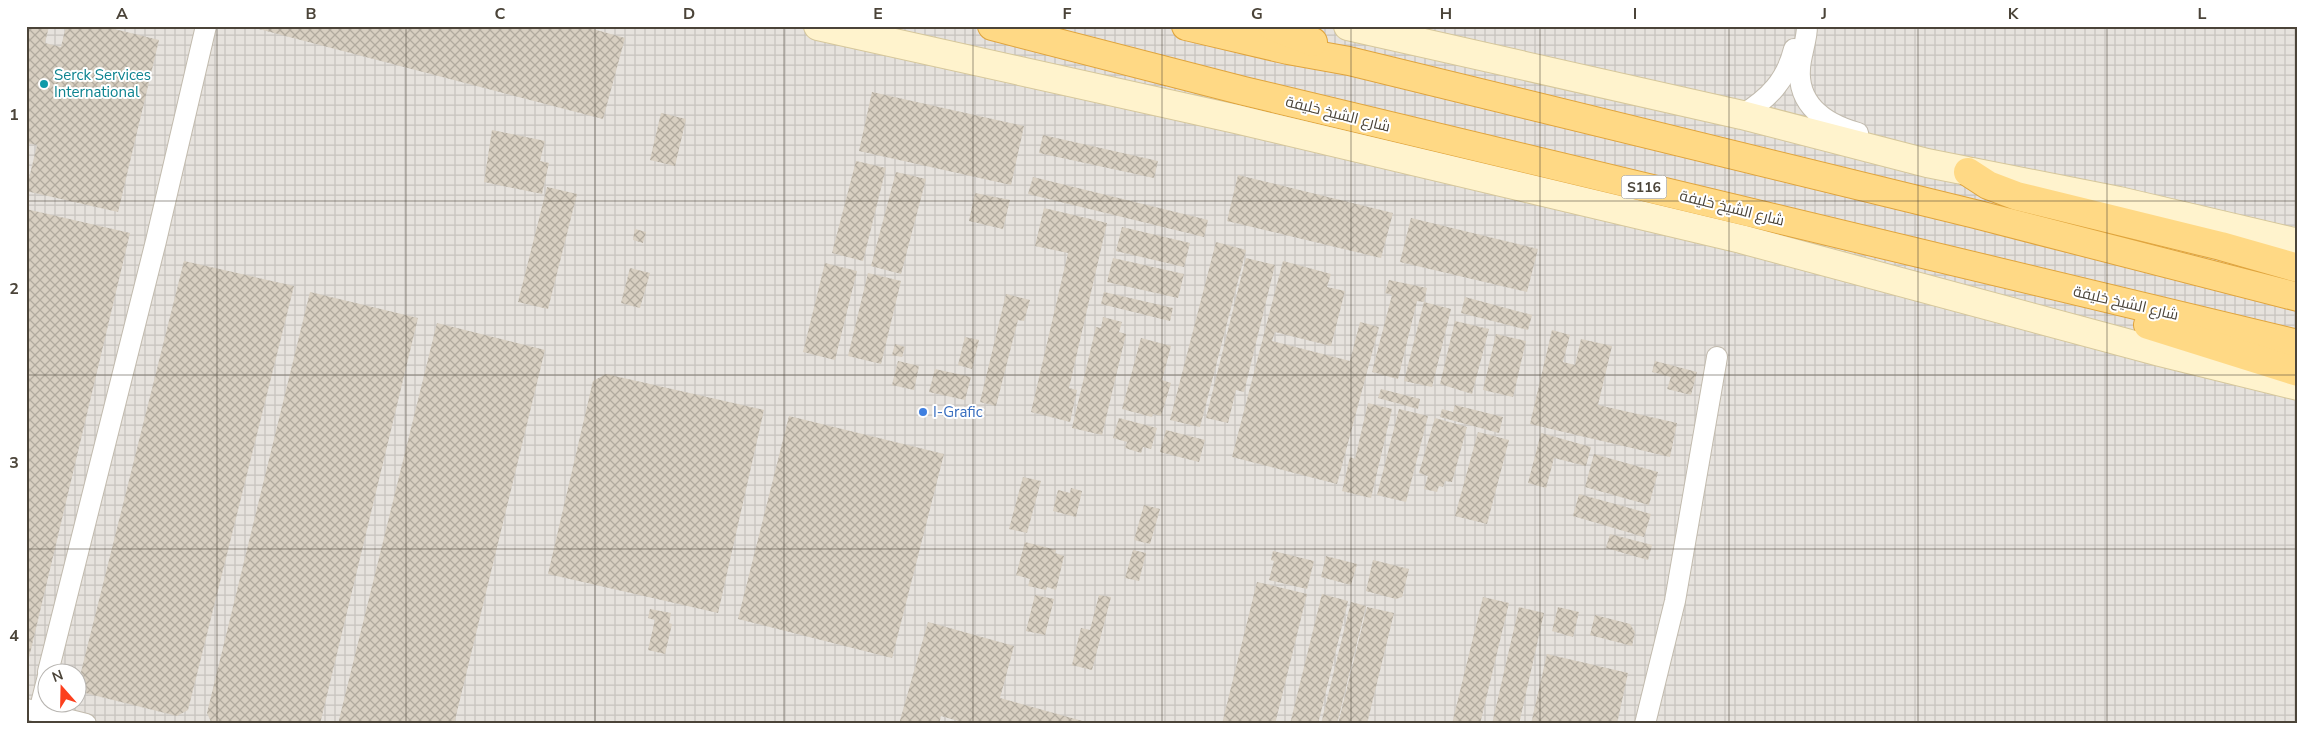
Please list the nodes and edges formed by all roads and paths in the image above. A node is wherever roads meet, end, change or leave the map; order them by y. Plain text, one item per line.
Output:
1 (206, 26) edge
2 (818, 26) edge
3 (992, 26) edge
4 (1186, 26) edge
5 (1272, 26) edge
6 (1348, 26) edge
7 (1802, 26) edge
8 (1807, 26) edge
9 (1349, 61) junction
10 (1742, 115) junction
11 (1927, 163) junction
12 (1968, 172) junction
13 (2298, 243) edge
14 (2298, 268) edge
15 (2077, 291) junction
16 (2298, 297) edge
17 (2298, 344) edge
18 (1717, 357) dead end
19 (2298, 372) edge
20 (2298, 386) edge
21 (51, 662) edge
22 (38, 698) edge
23 (32, 711) edge
24 (86, 724) edge
25 (1645, 724) edge

1 - 21 street
2 - 20 main road
3 - 15 highway, شارع الشيخ خليفة / S116
4 - 9 highway
5 - 9 highway
6 - 10 main road
7 - 10 street
8 - 11 street
9 - 16 highway
10 - 11 main road
11 - 12 main road
12 - 13 main road
12 - 14 highway
15 - 17 highway, شارع الشيخ خليفة / S116
15 - 19 highway
18 - 25 street
22 - 23 street
23 - 24 street

